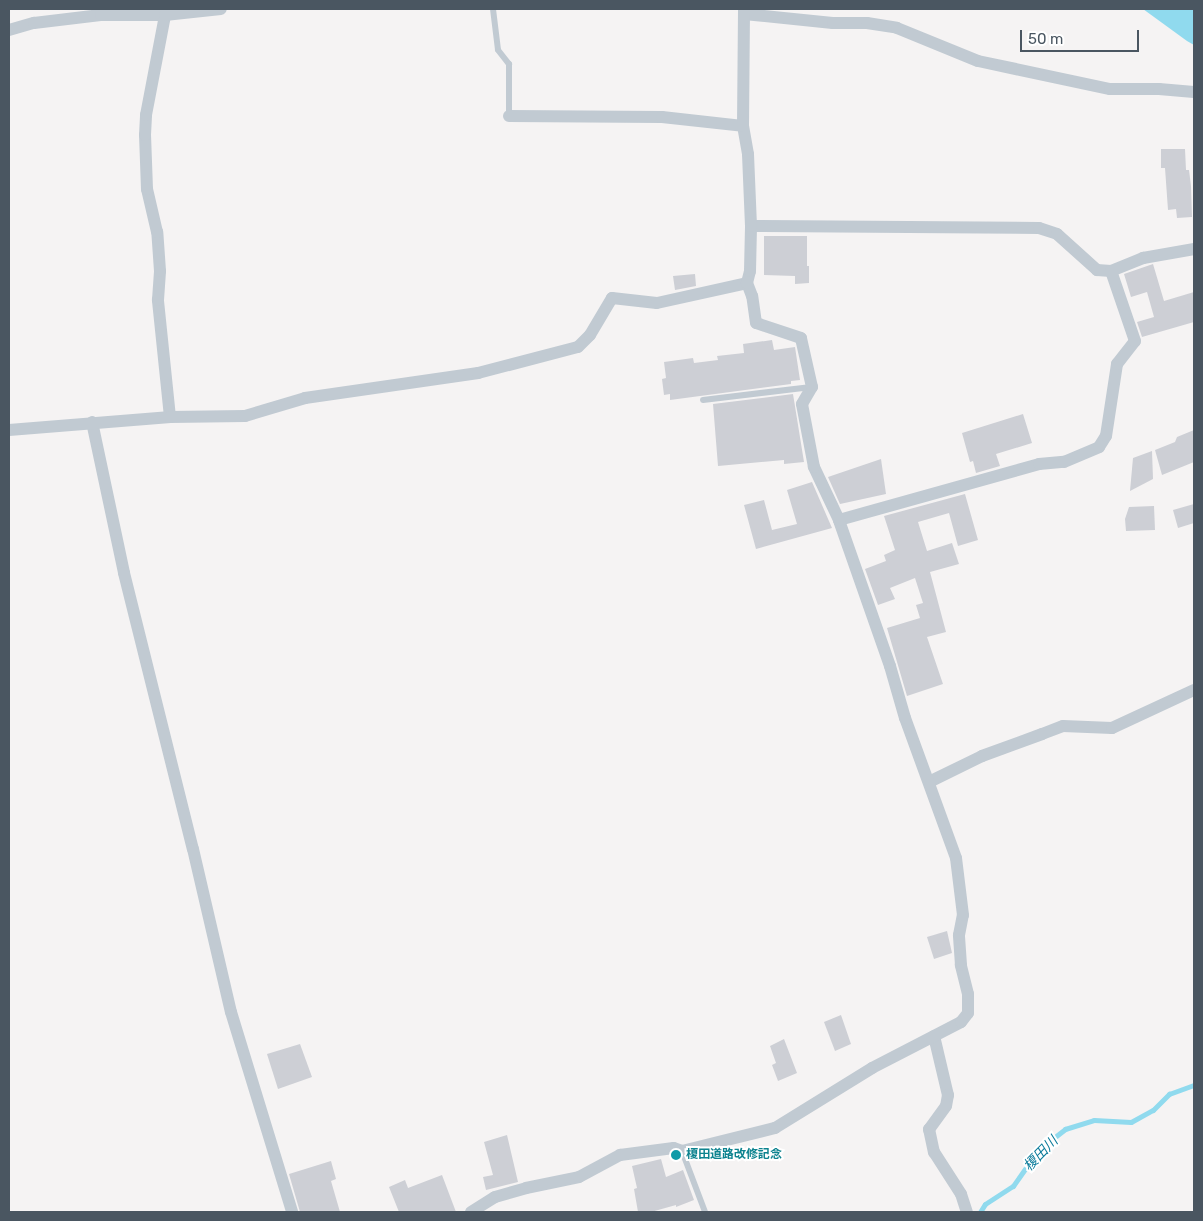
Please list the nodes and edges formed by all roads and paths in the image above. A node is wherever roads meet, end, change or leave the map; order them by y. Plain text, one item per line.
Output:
1 (221, 9) edge
2 (494, 9) edge
3 (744, 11) edge
4 (165, 14) junction
5 (9, 30) edge
6 (1194, 92) edge
7 (509, 116) joint
8 (743, 126) junction
9 (751, 226) junction
10 (1194, 250) edge
11 (1111, 271) junction
12 (747, 283) junction
13 (812, 387) junction
14 (703, 400) dead end
15 (170, 416) junction
16 (92, 422) junction
17 (9, 430) edge
18 (839, 520) junction
19 (1194, 690) edge
20 (929, 782) junction
21 (934, 1036) junction
22 (682, 1151) junction
23 (292, 1212) edge
24 (471, 1212) edge
25 (705, 1212) edge
26 (967, 1212) edge

1 - 4 street
2 - 7 lane
3 - 6 street
3 - 8 street
4 - 5 street
4 - 15 street
7 - 8 street
8 - 9 street
9 - 11 street
9 - 12 street
10 - 11 street
11 - 18 street
12 - 13 street
12 - 15 street
13 - 14 lane
13 - 18 street
15 - 16 street
16 - 17 street
16 - 23 street
18 - 20 street
19 - 20 street
20 - 21 street
21 - 22 street
21 - 26 street
22 - 24 street
22 - 25 lane

